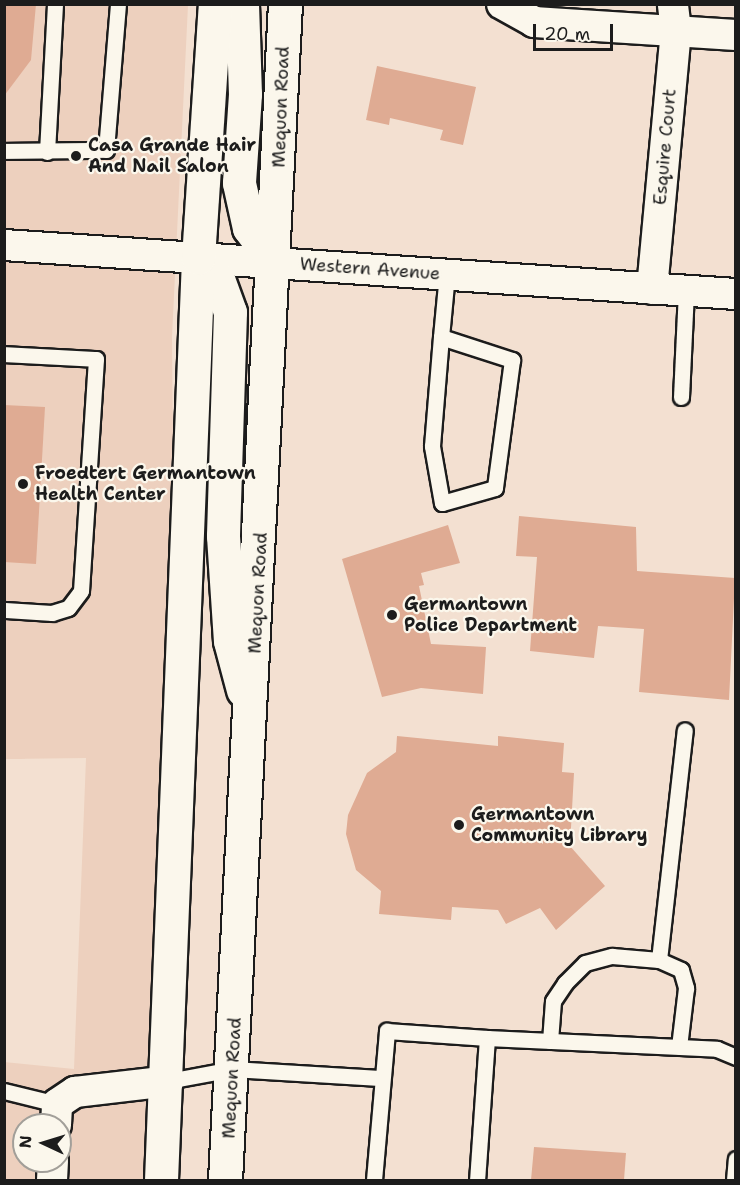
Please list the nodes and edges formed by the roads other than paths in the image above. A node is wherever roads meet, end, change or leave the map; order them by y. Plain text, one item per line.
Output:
1 (55, 4) edge
2 (118, 4) edge
3 (215, 4) edge
4 (242, 4) edge
5 (285, 4) edge
6 (502, 4) edge
7 (675, 17) edge
8 (735, 34) edge
9 (4, 151) edge
10 (47, 152) junction
11 (4, 245) edge
12 (198, 258) junction
13 (275, 262) junction
14 (447, 274) junction
15 (652, 289) junction
16 (686, 291) junction
17 (735, 294) edge
18 (441, 337) junction
19 (4, 354) edge
20 (681, 397) dead end
21 (4, 610) edge
22 (251, 718) junction
23 (685, 730) dead end
24 (659, 960) junction
25 (488, 1038) junction
26 (550, 1041) junction
27 (679, 1047) junction
28 (735, 1057) edge
29 (232, 1070) junction
30 (380, 1078) junction
31 (168, 1081) junction
32 (4, 1091) edge
33 (54, 1113) edge
34 (57, 1113) edge
35 (735, 1159) edge
36 (161, 1180) edge
37 (225, 1180) edge
38 (374, 1180) edge
39 (477, 1180) edge
40 (734, 1180) edge

1 - 10 lane
2 - 10 lane
3 - 12 main road
4 - 13 main road
5 - 13 main road, Mequon Road
6 - 7 street
7 - 8 street
7 - 15 street, Esquire Court
9 - 10 lane
11 - 12 street, Western Avenue
12 - 13 street, Western Avenue
12 - 22 main road
12 - 31 main road
13 - 14 street, Western Avenue
13 - 22 main road, Mequon Road
14 - 15 street, Western Avenue
14 - 18 lane
15 - 16 street, Western Avenue
16 - 17 street, Western Avenue
16 - 20 lane
18 - 18 lane
19 - 21 lane
22 - 29 main road, Mequon Road
23 - 24 lane
24 - 26 lane
24 - 27 lane
25 - 26 lane
25 - 30 lane
25 - 39 lane
26 - 27 lane
27 - 28 lane
29 - 30 lane
29 - 31 lane
29 - 37 main road, Mequon Road
30 - 38 lane
31 - 34 street
31 - 36 main road
32 - 33 lane
35 - 40 lane

